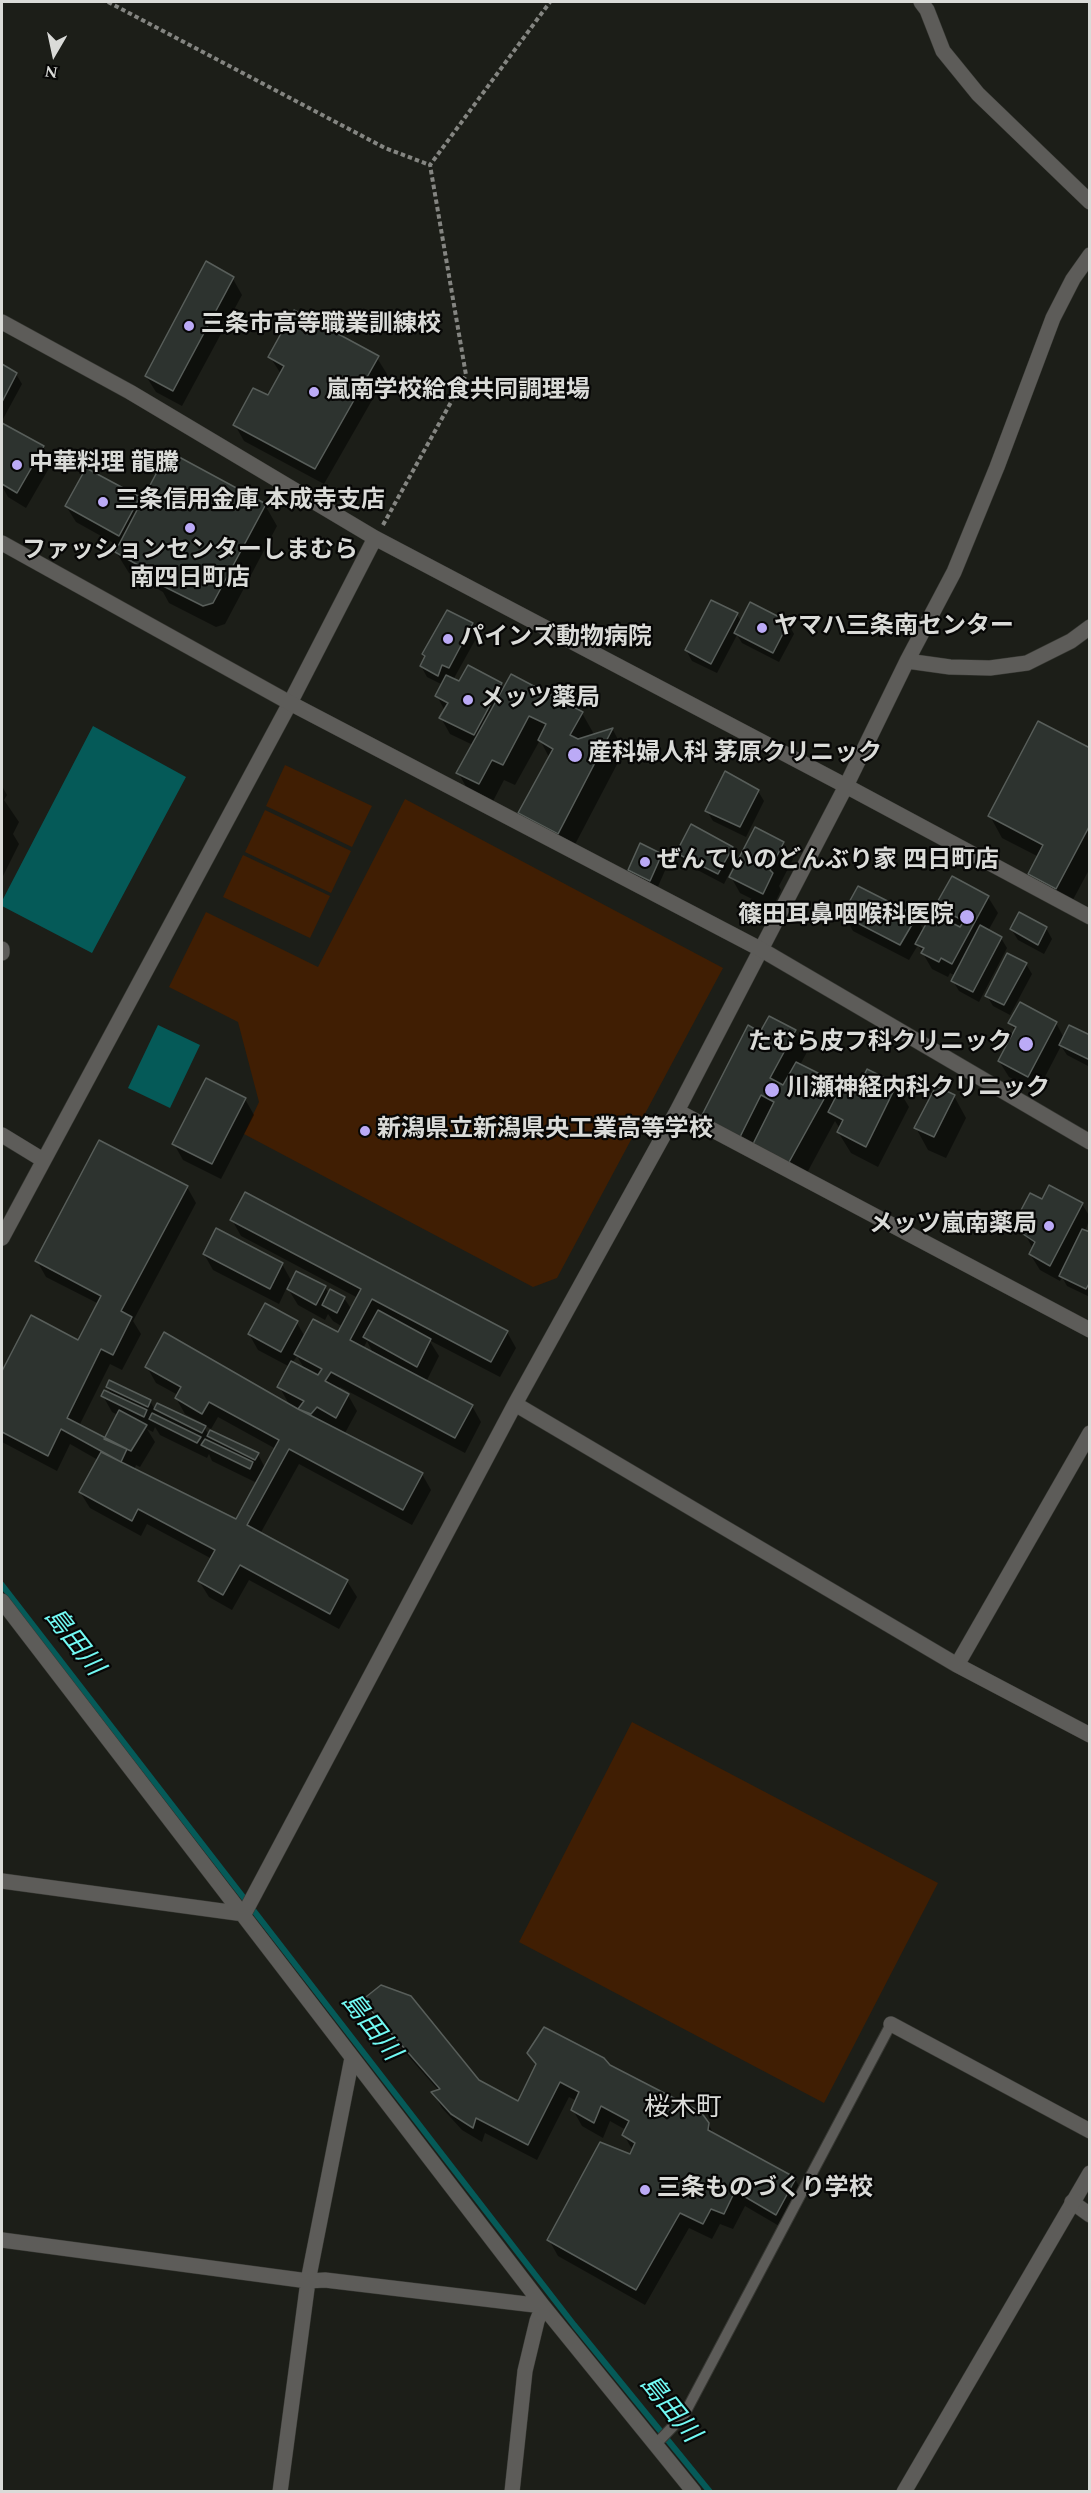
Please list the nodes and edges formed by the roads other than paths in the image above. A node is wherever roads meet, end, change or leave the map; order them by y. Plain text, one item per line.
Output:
1 (927, 4) edge
2 (1089, 202) edge
3 (1089, 255) edge
4 (2, 322) edge
5 (375, 538) junction
6 (2, 543) edge
7 (1089, 627) edge
8 (907, 661) junction
9 (290, 703) junction
10 (846, 786) junction
11 (1089, 917) edge
12 (762, 950) junction
13 (677, 1111) junction
14 (2, 1136) edge
15 (1089, 1142) edge
16 (43, 1160) junction
17 (2, 1238) edge
18 (1089, 1330) edge
19 (515, 1404) junction
20 (1089, 1433) edge
21 (2, 1601) edge
22 (957, 1665) junction
23 (1089, 1735) edge
24 (2, 1881) edge
25 (244, 1914) junction
26 (891, 2024) joint
27 (352, 2058) junction
28 (1089, 2131) edge
29 (1089, 2173) edge
30 (1072, 2202) junction
31 (1089, 2215) edge
32 (2, 2240) edge
33 (308, 2281) junction
34 (543, 2306) junction
35 (656, 2444) junction
36 (280, 2492) edge
37 (512, 2492) edge
38 (693, 2492) edge
39 (904, 2492) edge

1 - 2 street
3 - 8 street
4 - 5 street
5 - 9 street
5 - 10 street
6 - 9 street
7 - 8 street
8 - 10 street
9 - 12 street
9 - 16 street
10 - 11 street
10 - 12 street
12 - 13 street
12 - 15 street
13 - 18 street
13 - 19 street
14 - 16 street
16 - 17 street
19 - 22 street
19 - 25 street
20 - 22 street
21 - 25 street
22 - 23 street
24 - 25 street
25 - 27 street
26 - 28 street
26 - 35 lane
27 - 33 street
27 - 34 street
29 - 30 street
30 - 31 street
30 - 39 street
32 - 33 street
33 - 34 street
33 - 36 street
34 - 35 street
34 - 37 street
35 - 38 street

